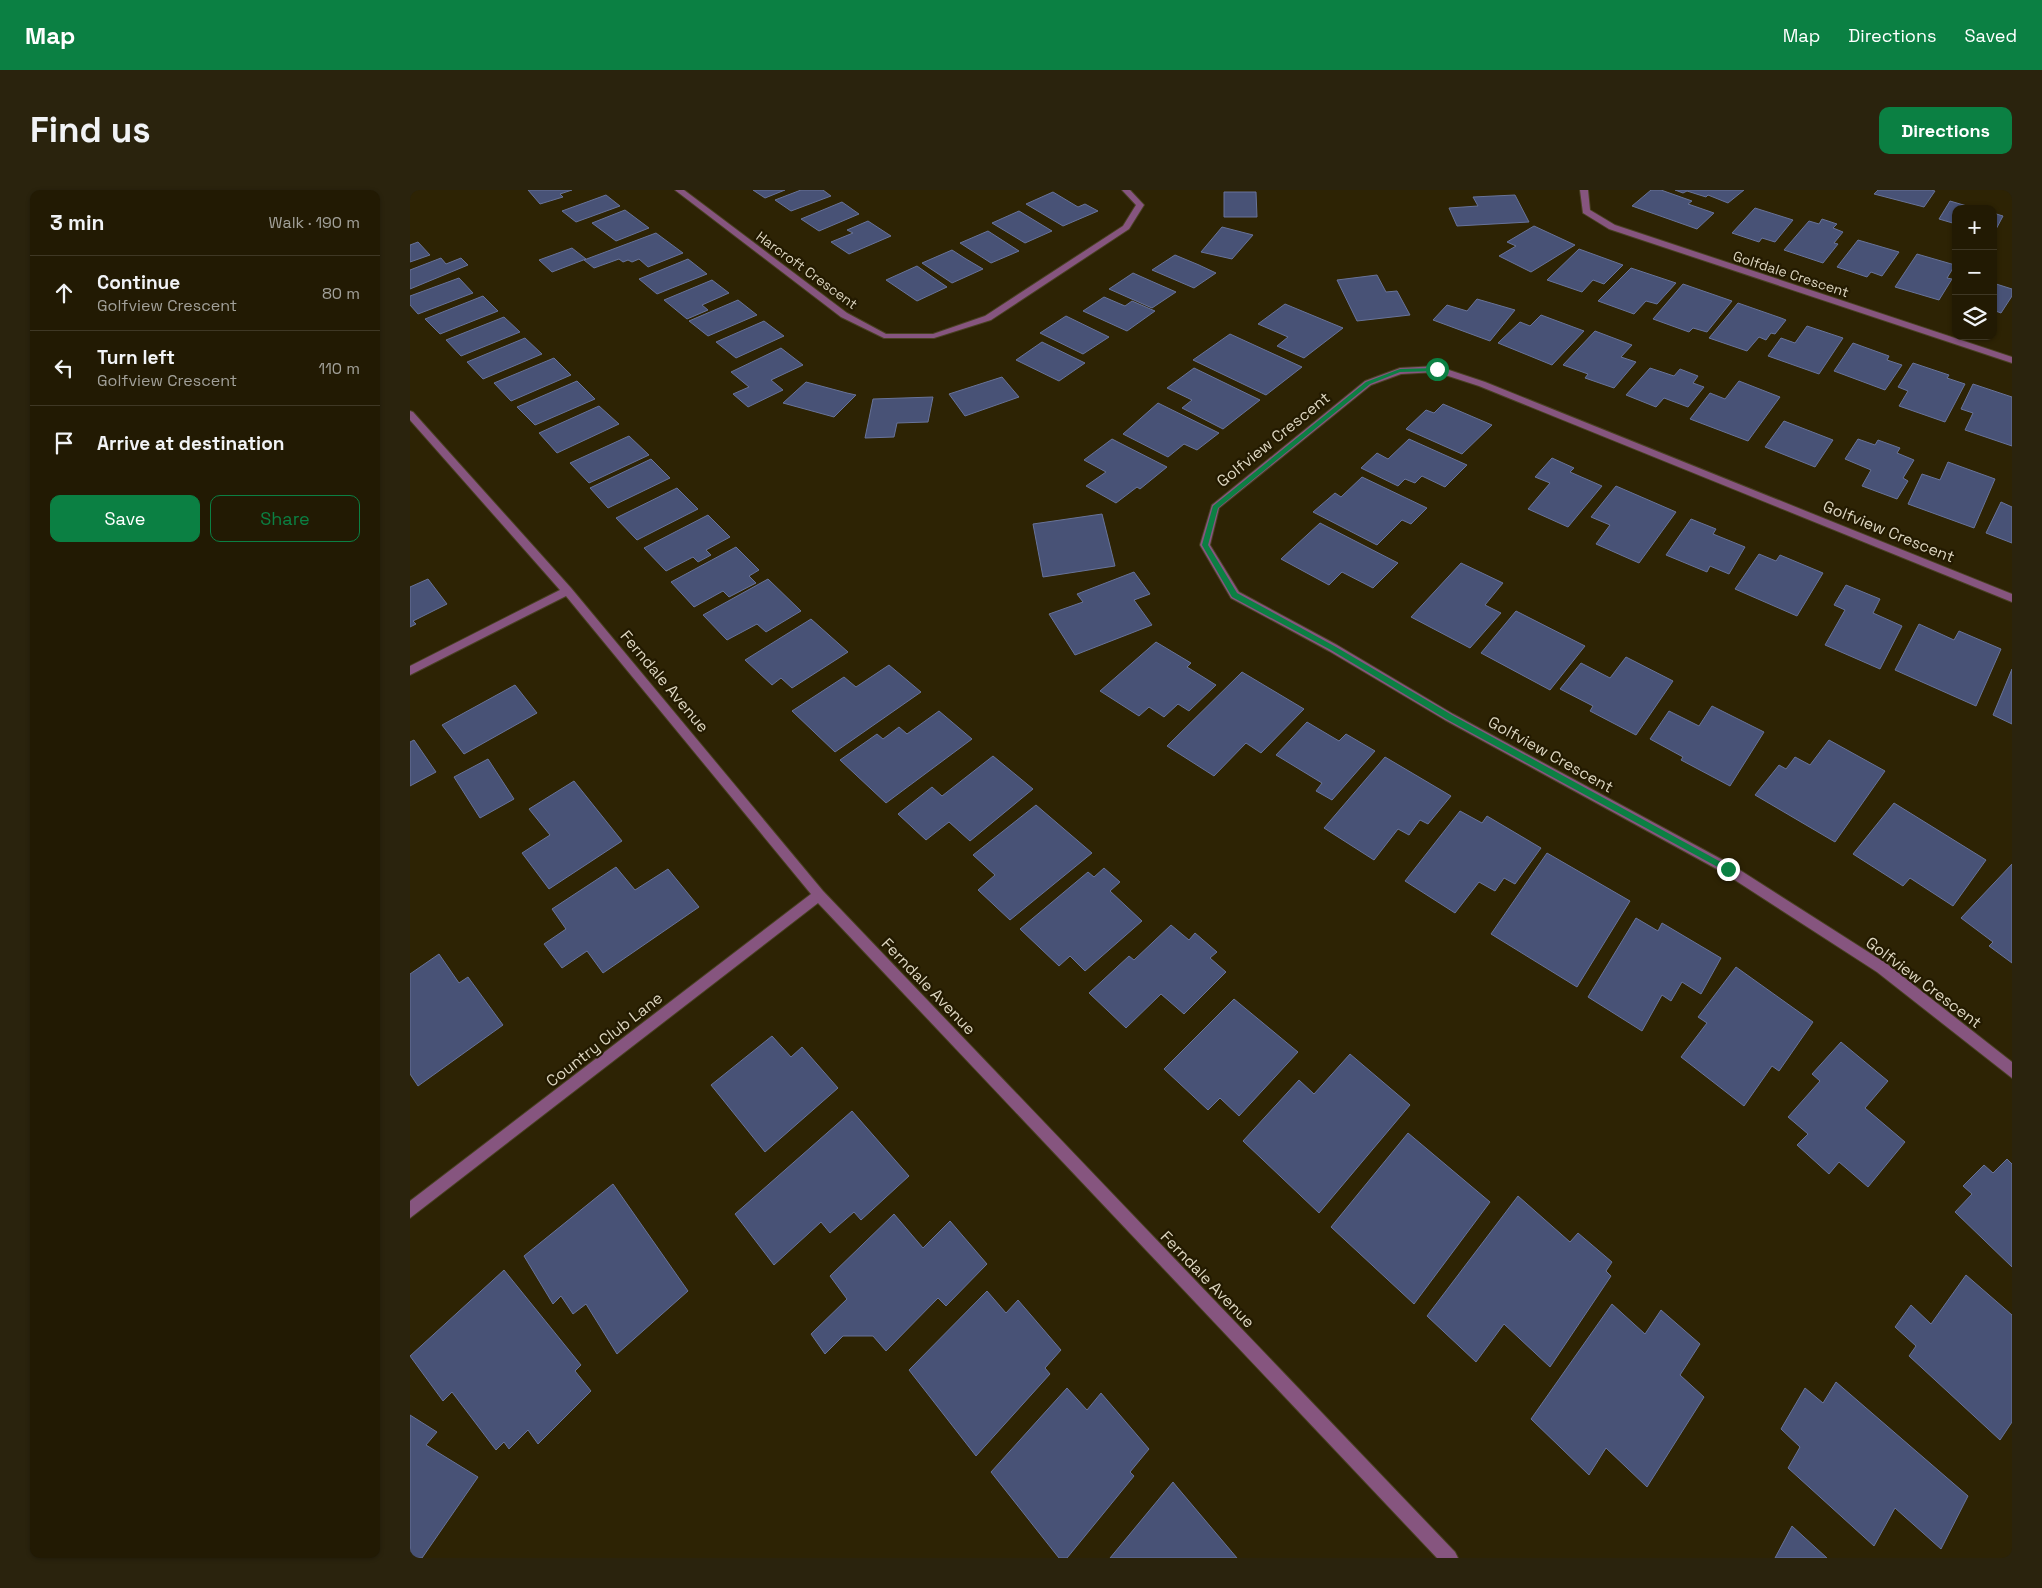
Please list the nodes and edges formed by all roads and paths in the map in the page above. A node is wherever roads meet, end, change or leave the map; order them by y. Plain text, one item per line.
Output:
1 (679, 190) edge
2 (1126, 190) edge
3 (1584, 190) edge
4 (2012, 360) edge
5 (410, 414) edge
6 (567, 591) junction
7 (2012, 598) edge
8 (410, 671) edge
9 (819, 895) junction
10 (2012, 1071) edge
11 (410, 1210) edge
12 (1449, 1558) edge

1 - 2 street, Harcroft Crescent
3 - 4 street, Golfdale Crescent
5 - 6 street, Ferndale Avenue
6 - 8 street
6 - 9 street, Ferndale Avenue
7 - 10 street, Golfview Crescent
9 - 11 street, Country Club Lane
9 - 12 street, Ferndale Avenue

